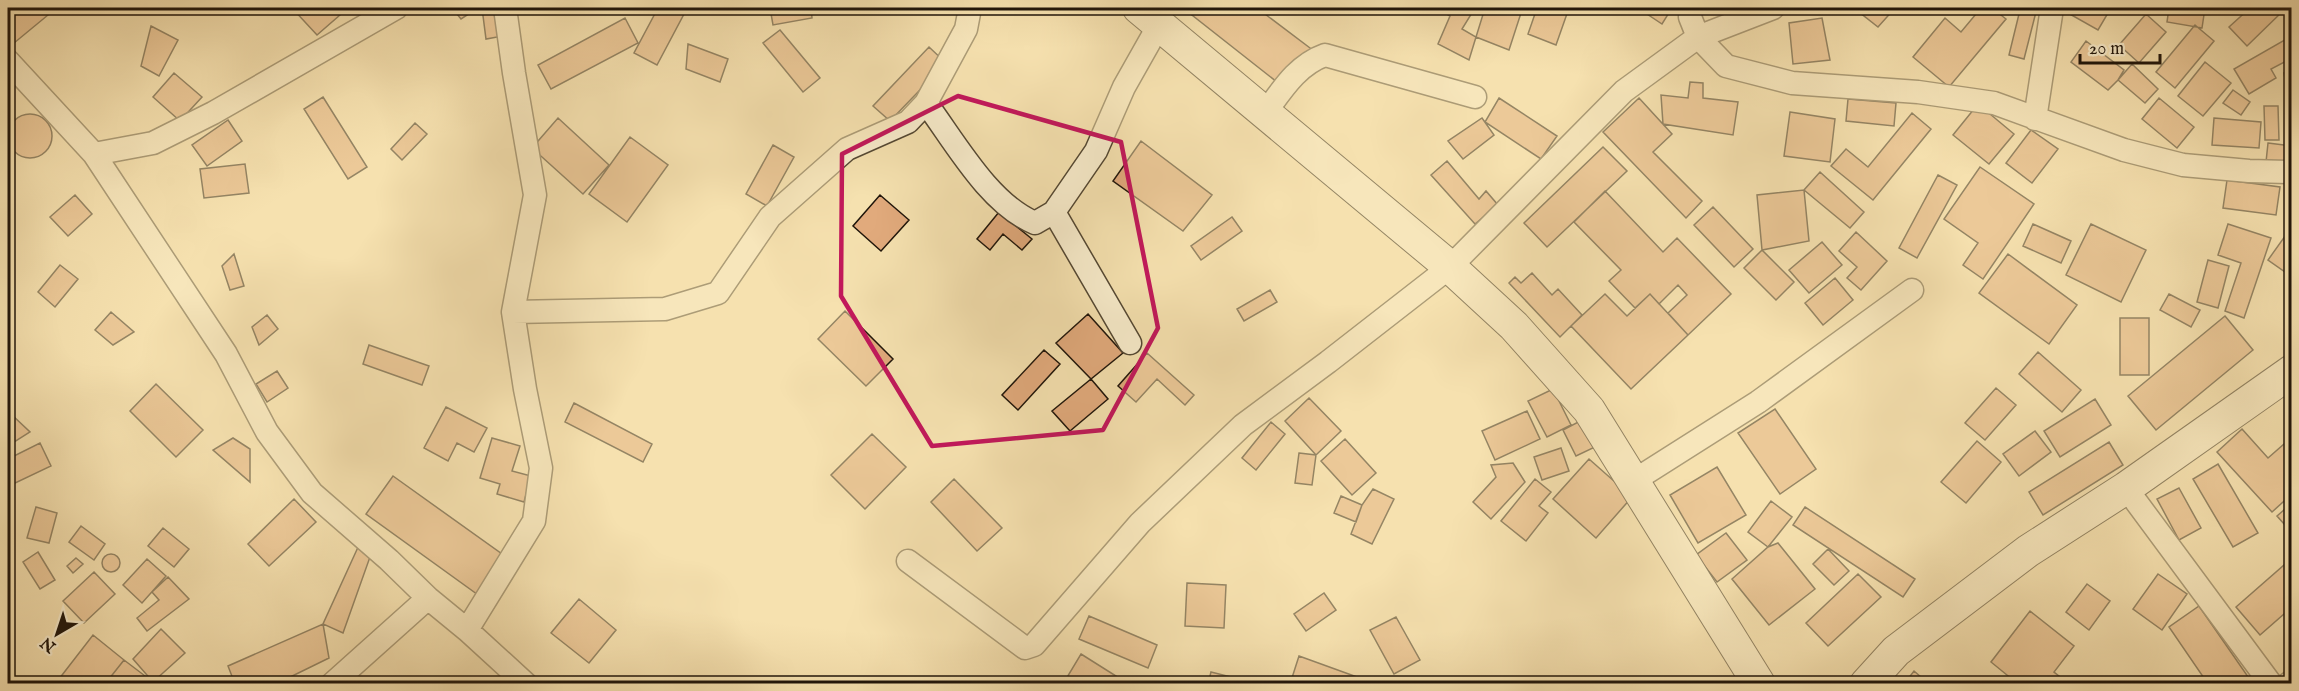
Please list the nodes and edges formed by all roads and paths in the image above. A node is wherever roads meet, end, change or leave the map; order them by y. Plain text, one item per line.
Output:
1 (396, 8) edge
2 (505, 8) edge
3 (970, 8) edge
4 (1691, 8) edge
5 (1773, 8) edge
6 (2052, 8) edge
7 (1149, 16) edge
8 (1698, 37) junction
9 (8, 61) edge
10 (1475, 97) dead end
11 (926, 103) junction
12 (1265, 113) junction
13 (2035, 119) junction
14 (94, 154) junction
15 (2292, 172) edge
16 (1054, 212) junction
17 (1450, 267) junction
18 (1912, 290) dead end
19 (513, 312) junction
20 (1130, 343) dead end
21 (2292, 371) edge
22 (1635, 480) junction
23 (2126, 488) junction
24 (908, 561) dead end
25 (428, 598) junction
26 (467, 630) junction
27 (518, 680) edge
28 (2292, 681) edge
29 (332, 684) edge
30 (1759, 684) edge
31 (1866, 684) edge
32 (2271, 684) edge
33 (2288, 684) edge

1 - 14 street
2 - 19 street
3 - 11 street
4 - 8 street
5 - 8 street
6 - 13 street
7 - 12 street
7 - 16 street
8 - 13 street
8 - 17 street
9 - 14 street
10 - 12 street
11 - 16 street
11 - 19 street
12 - 17 street
13 - 15 street
14 - 25 street
16 - 20 street
17 - 22 street
17 - 24 street
18 - 22 street
19 - 26 street
21 - 23 street
22 - 30 street
23 - 31 street
23 - 32 street
25 - 26 street
25 - 29 street
26 - 27 street
28 - 33 street

